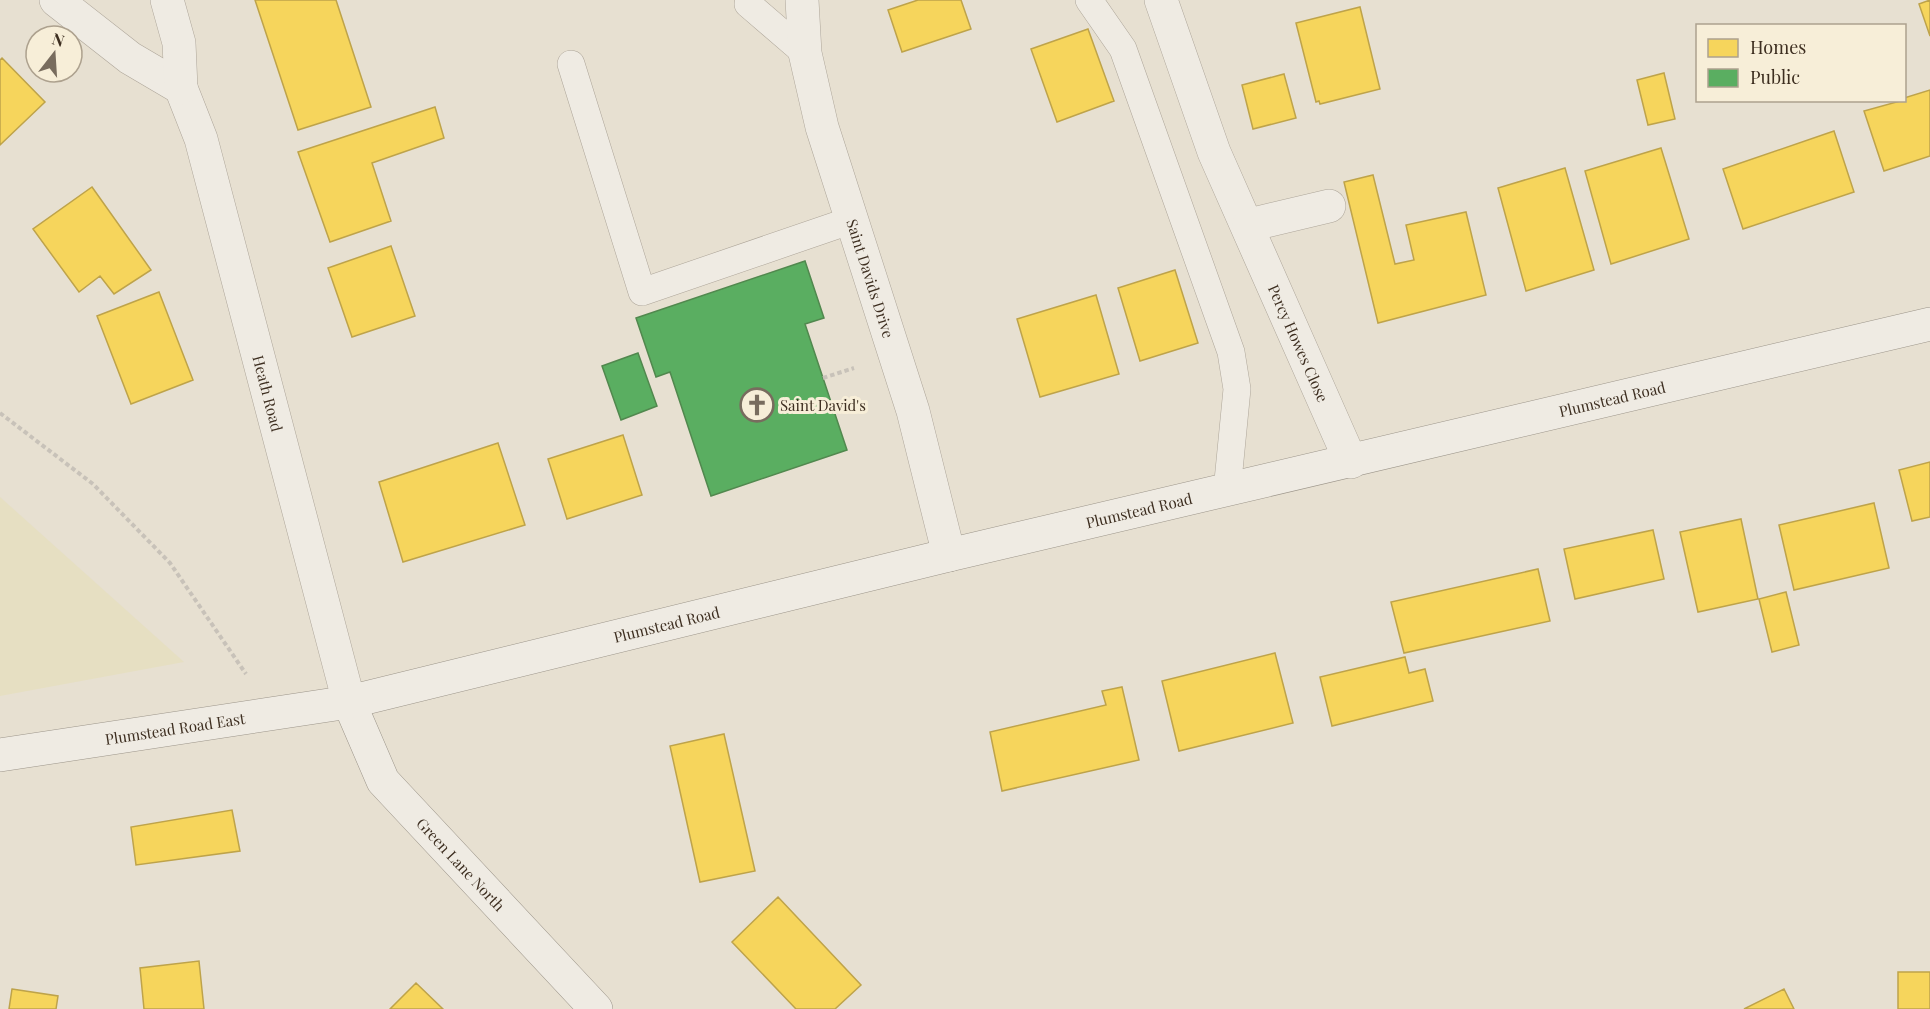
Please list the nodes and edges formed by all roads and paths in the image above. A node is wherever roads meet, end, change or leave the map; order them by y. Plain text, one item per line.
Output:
1 (56, 0) edge
2 (167, 0) edge
3 (802, 0) edge
4 (1089, 0) edge
5 (1161, 0) edge
6 (748, 4) dead end
7 (805, 53) junction
8 (571, 64) dead end
9 (181, 88) junction
10 (1329, 206) dead end
11 (852, 220) junction
12 (1249, 225) junction
13 (1930, 324) edge
14 (860, 366) dead end
15 (823, 378) dead end
16 (0, 413) edge
17 (1351, 462) junction
18 (1227, 491) junction
19 (949, 555) junction
20 (350, 702) junction
21 (275, 714) junction
22 (0, 755) edge
23 (596, 1009) edge

1 - 9 street
2 - 9 street, Heath Road
3 - 7 street, Saint Davids Drive
4 - 18 lane
5 - 12 street, Percy Howes Close
6 - 7 lane
7 - 11 street, Saint Davids Drive
8 - 11 lane
9 - 20 street, Heath Road
10 - 12 street
11 - 19 street, Saint Davids Drive
12 - 17 street, Percy Howes Close
13 - 17 street, Plumstead Road
14 - 15 path
16 - 21 path
17 - 18 street, Plumstead Road
18 - 19 street, Plumstead Road
19 - 20 street, Plumstead Road
20 - 21 street, Plumstead Road East
20 - 23 street, Green Lane North
21 - 22 street, Plumstead Road East

